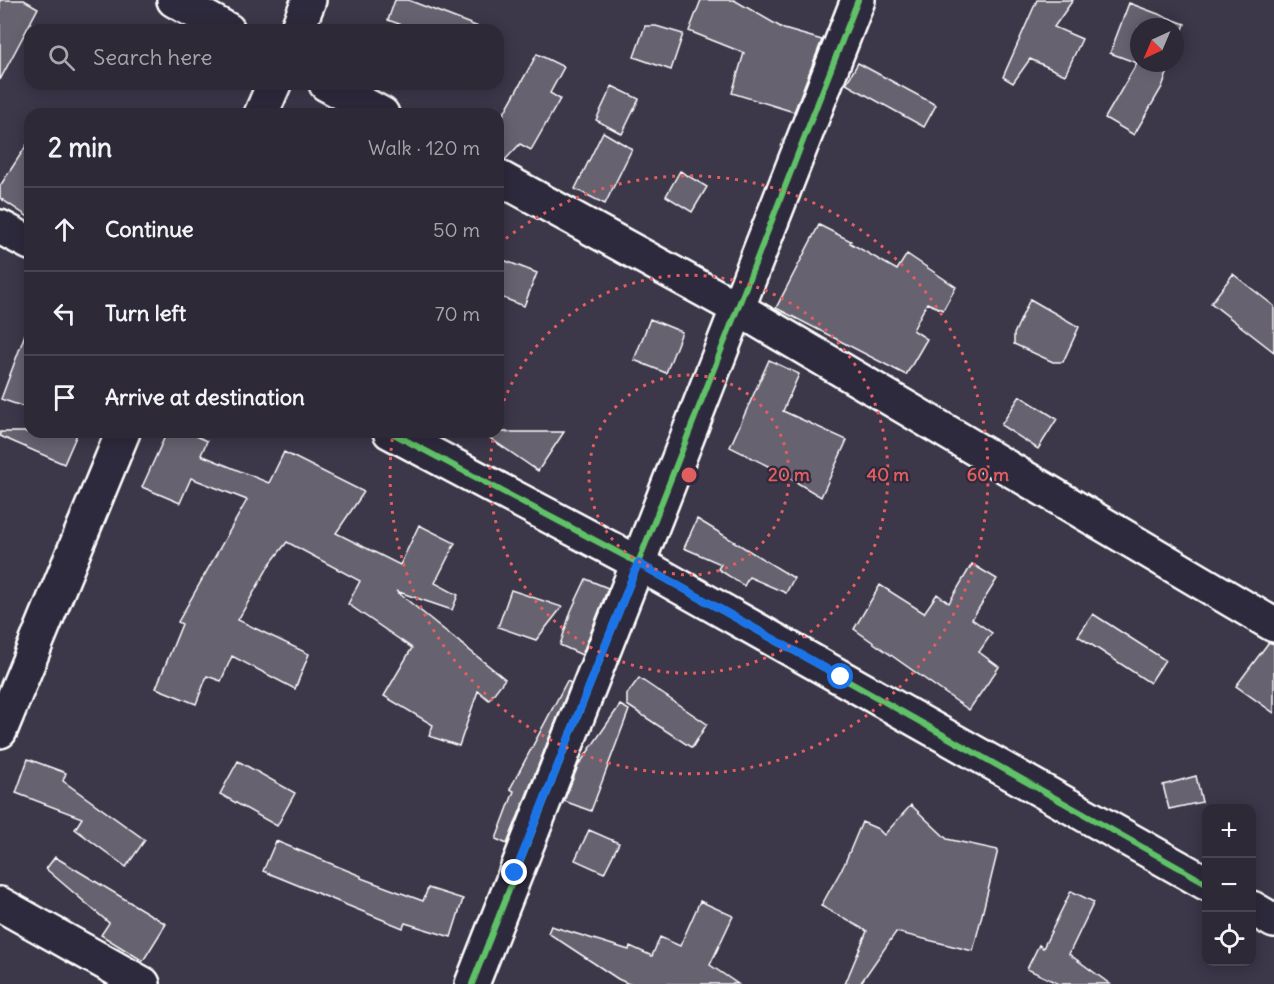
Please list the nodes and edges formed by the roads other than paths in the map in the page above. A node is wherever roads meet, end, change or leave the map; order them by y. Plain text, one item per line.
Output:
1 (174, 0) edge
2 (309, 0) edge
3 (858, 0) edge
4 (217, 24) edge
5 (299, 24) edge
6 (271, 90) edge
7 (337, 90) edge
8 (264, 108) edge
9 (370, 108) edge
10 (504, 180) edge
11 (0, 227) edge
12 (24, 240) edge
13 (737, 308) junction
14 (121, 438) edge
15 (401, 438) edge
16 (638, 563) junction
17 (1274, 625) edge
18 (0, 731) edge
19 (1202, 881) edge
20 (0, 904) edge
21 (1256, 911) edge
22 (1274, 921) edge
23 (143, 984) edge
24 (472, 984) edge

1 - 4 street
2 - 5 street
3 - 13 street
6 - 8 street
7 - 9 street
10 - 13 street
11 - 12 street
13 - 16 street
13 - 17 street
14 - 18 street
15 - 16 street
16 - 19 street
16 - 24 street
20 - 23 street
21 - 22 street

